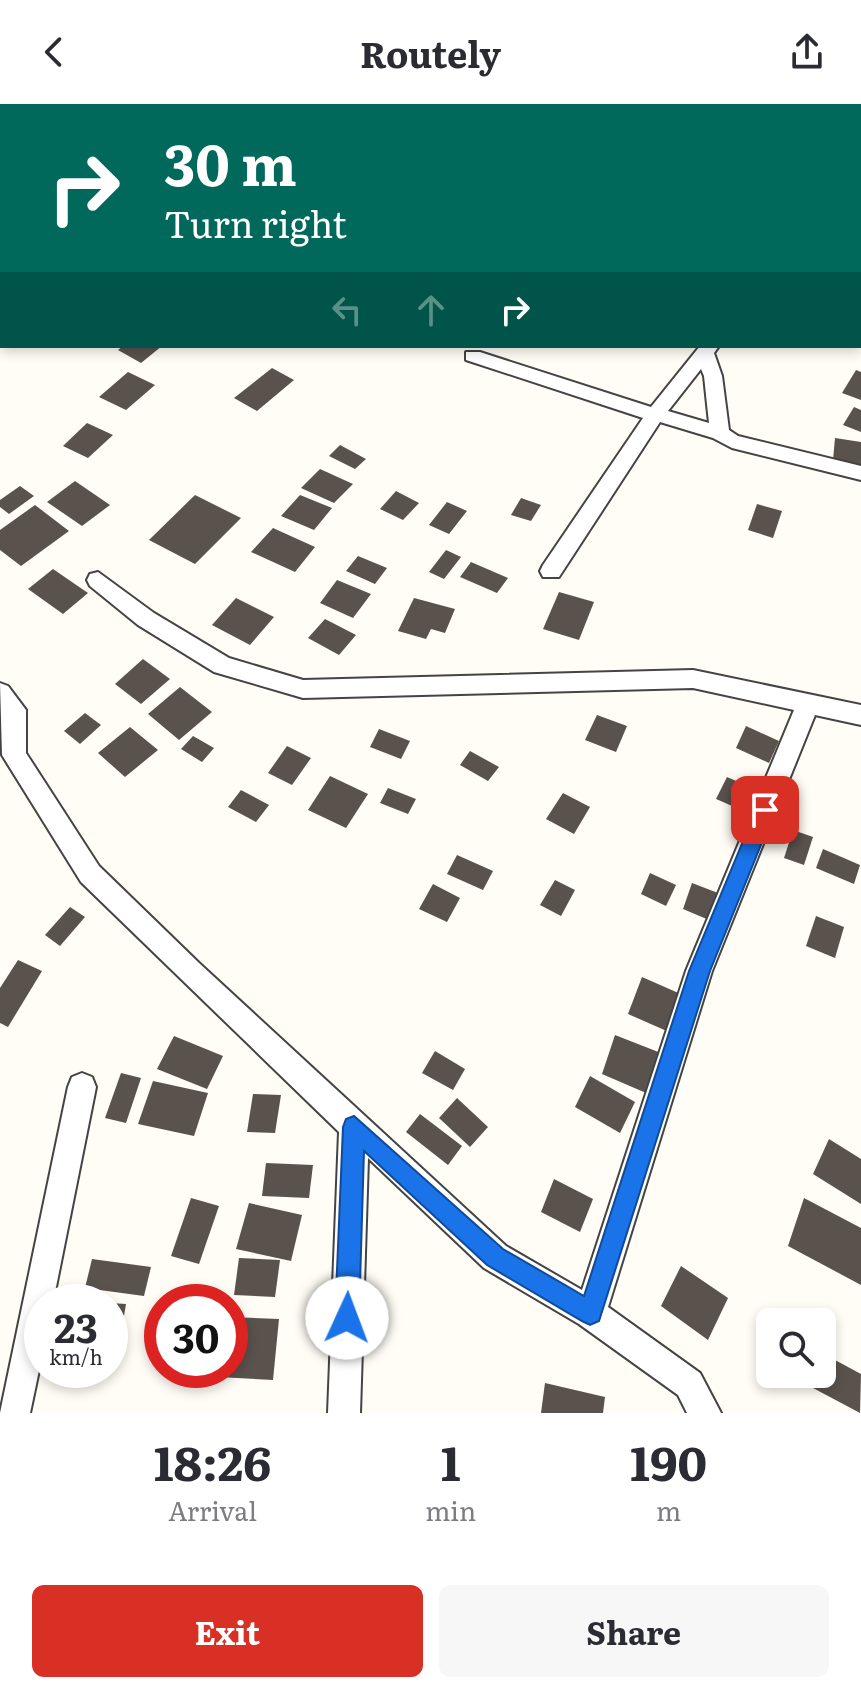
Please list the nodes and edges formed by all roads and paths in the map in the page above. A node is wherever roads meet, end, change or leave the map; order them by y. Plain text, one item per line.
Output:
1 (708, 350) edge
2 (473, 356) dead end
3 (654, 416) junction
4 (720, 433) junction
5 (861, 473) edge
6 (551, 571) dead end
7 (98, 580) dead end
8 (0, 693) edge
9 (809, 702) junction
10 (861, 715) edge
11 (82, 1087) dead end
12 (354, 1127) junction
13 (590, 1313) junction
14 (14, 1413) edge
15 (344, 1413) edge
16 (705, 1413) edge

1 - 3 street
1 - 4 street
2 - 3 street
3 - 4 street
3 - 6 street
4 - 5 street
7 - 9 street
8 - 12 street
9 - 10 street
9 - 13 street
11 - 14 street
12 - 13 street
12 - 15 street
13 - 16 street

